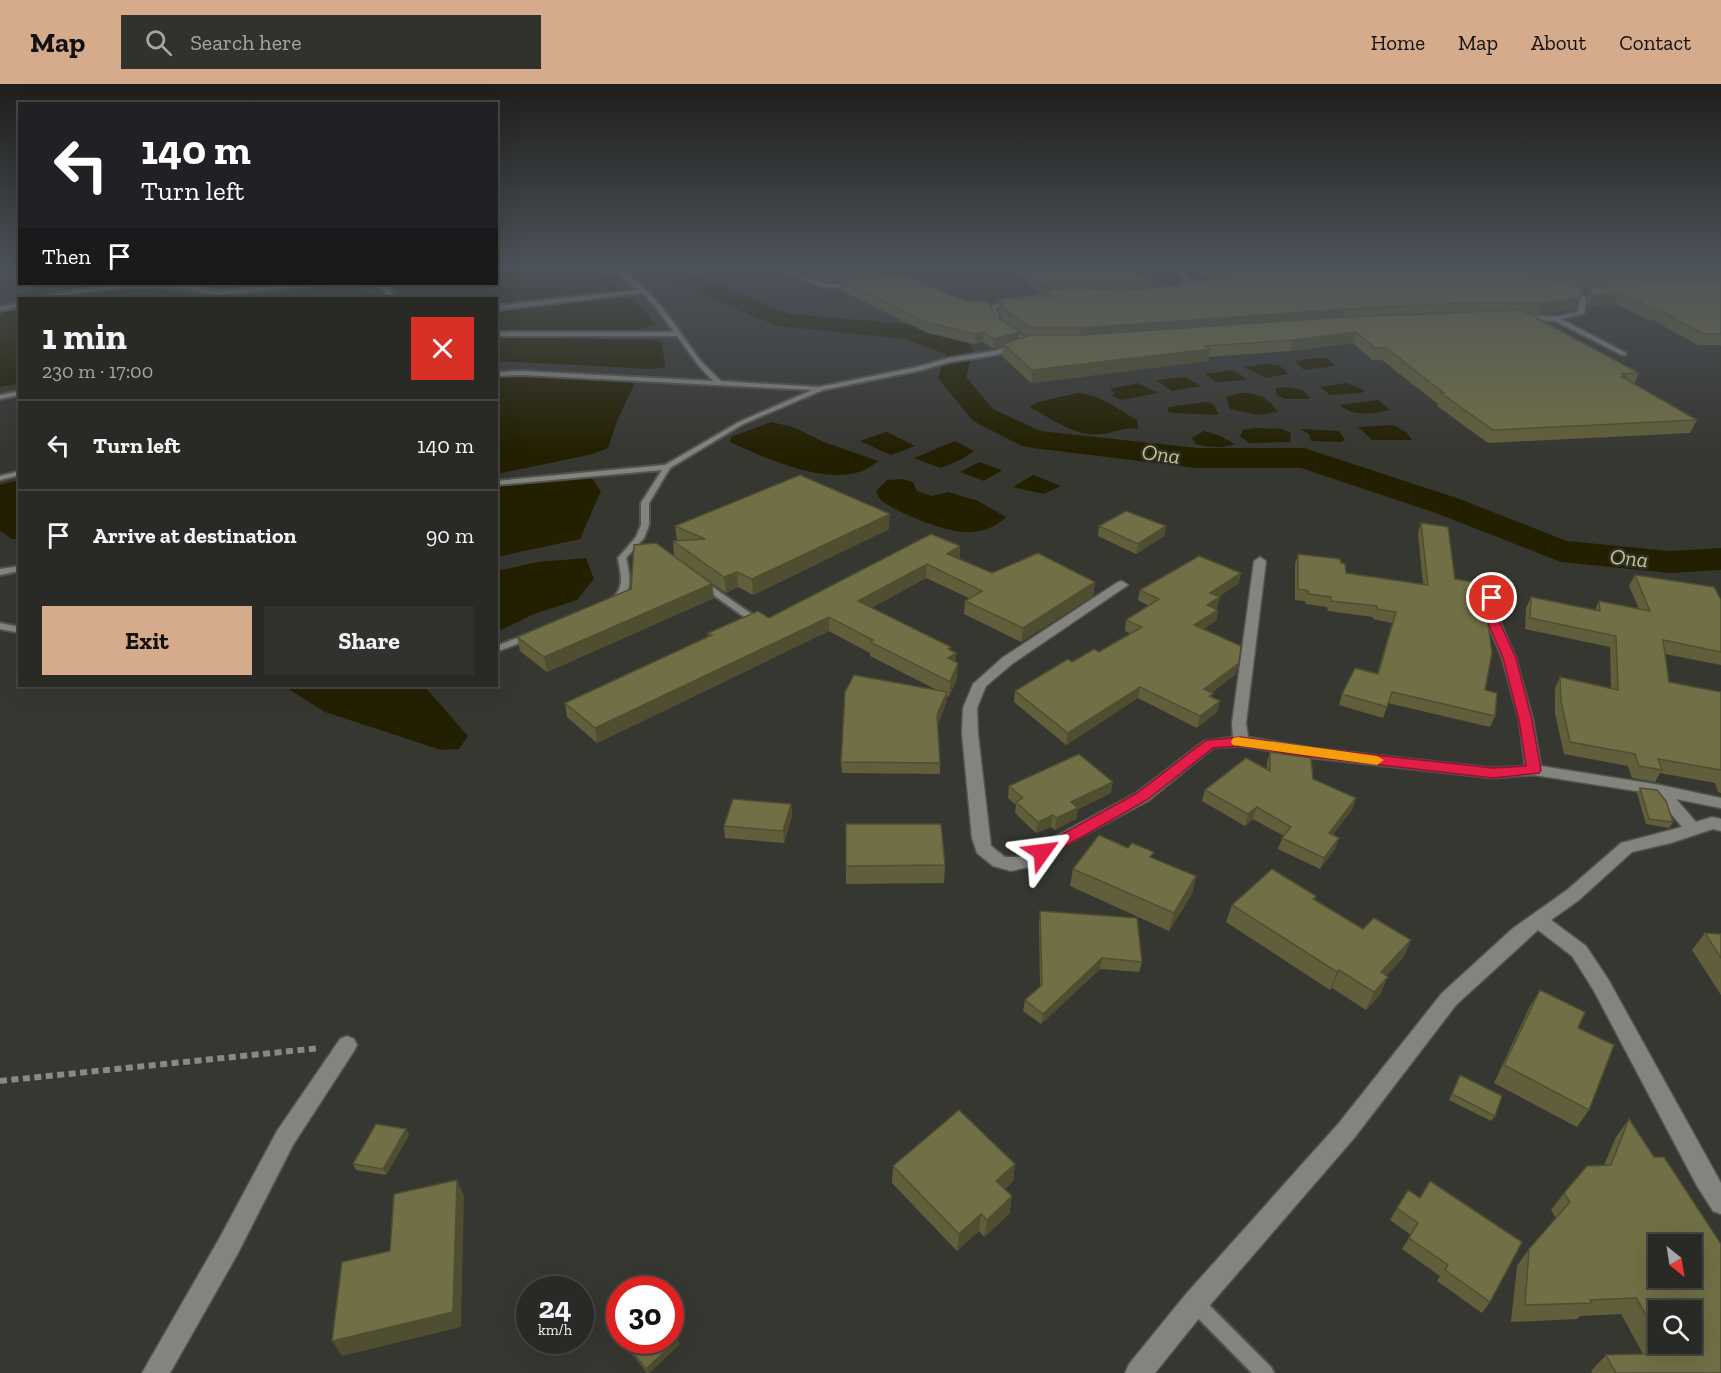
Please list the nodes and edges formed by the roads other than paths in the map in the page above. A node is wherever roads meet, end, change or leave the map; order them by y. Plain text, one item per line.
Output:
1 (675, 328) edge
2 (1008, 328) edge
3 (1574, 328) edge
4 (498, 334) edge
5 (679, 334) junction
6 (1029, 343) junction
7 (1039, 343) edge
8 (1624, 354) dead end
9 (498, 374) edge
10 (718, 382) junction
11 (820, 388) junction
12 (18, 393) edge
13 (0, 397) edge
14 (667, 467) junction
15 (18, 474) edge
16 (0, 478) edge
17 (498, 483) edge
18 (640, 538) junction
19 (649, 545) edge
20 (1260, 561) dead end
21 (18, 568) edge
22 (0, 572) edge
23 (695, 578) edge
24 (1122, 585) dead end
25 (1492, 598) dead end
26 (607, 607) edge
27 (750, 617) edge
28 (0, 626) edge
29 (18, 630) edge
30 (540, 632) edge
31 (498, 648) edge
32 (1241, 741) junction
33 (1534, 770) junction
34 (1660, 790) junction
35 (1721, 803) edge
36 (1721, 825) edge
37 (1693, 830) junction
38 (1539, 921) junction
39 (347, 1045) road end
40 (1721, 1203) edge
41 (1195, 1303) junction
42 (155, 1373) edge
43 (1138, 1373) edge
44 (1265, 1373) edge

1 - 5 lane
2 - 6 lane
3 - 8 lane
4 - 5 lane
5 - 10 lane
6 - 7 lane
6 - 11 lane
9 - 10 lane
10 - 11 lane
11 - 14 lane
12 - 13 lane
14 - 17 lane
14 - 18 lane
15 - 16 lane
18 - 19 lane
18 - 26 lane
20 - 32 street
21 - 22 lane
23 - 27 lane
24 - 32 street
25 - 33 street
28 - 29 lane
30 - 31 lane
32 - 33 street
33 - 34 street
34 - 35 street
34 - 37 street
36 - 37 street
37 - 38 street
38 - 40 street
38 - 41 street
39 - 42 street
41 - 43 street
41 - 44 lane

